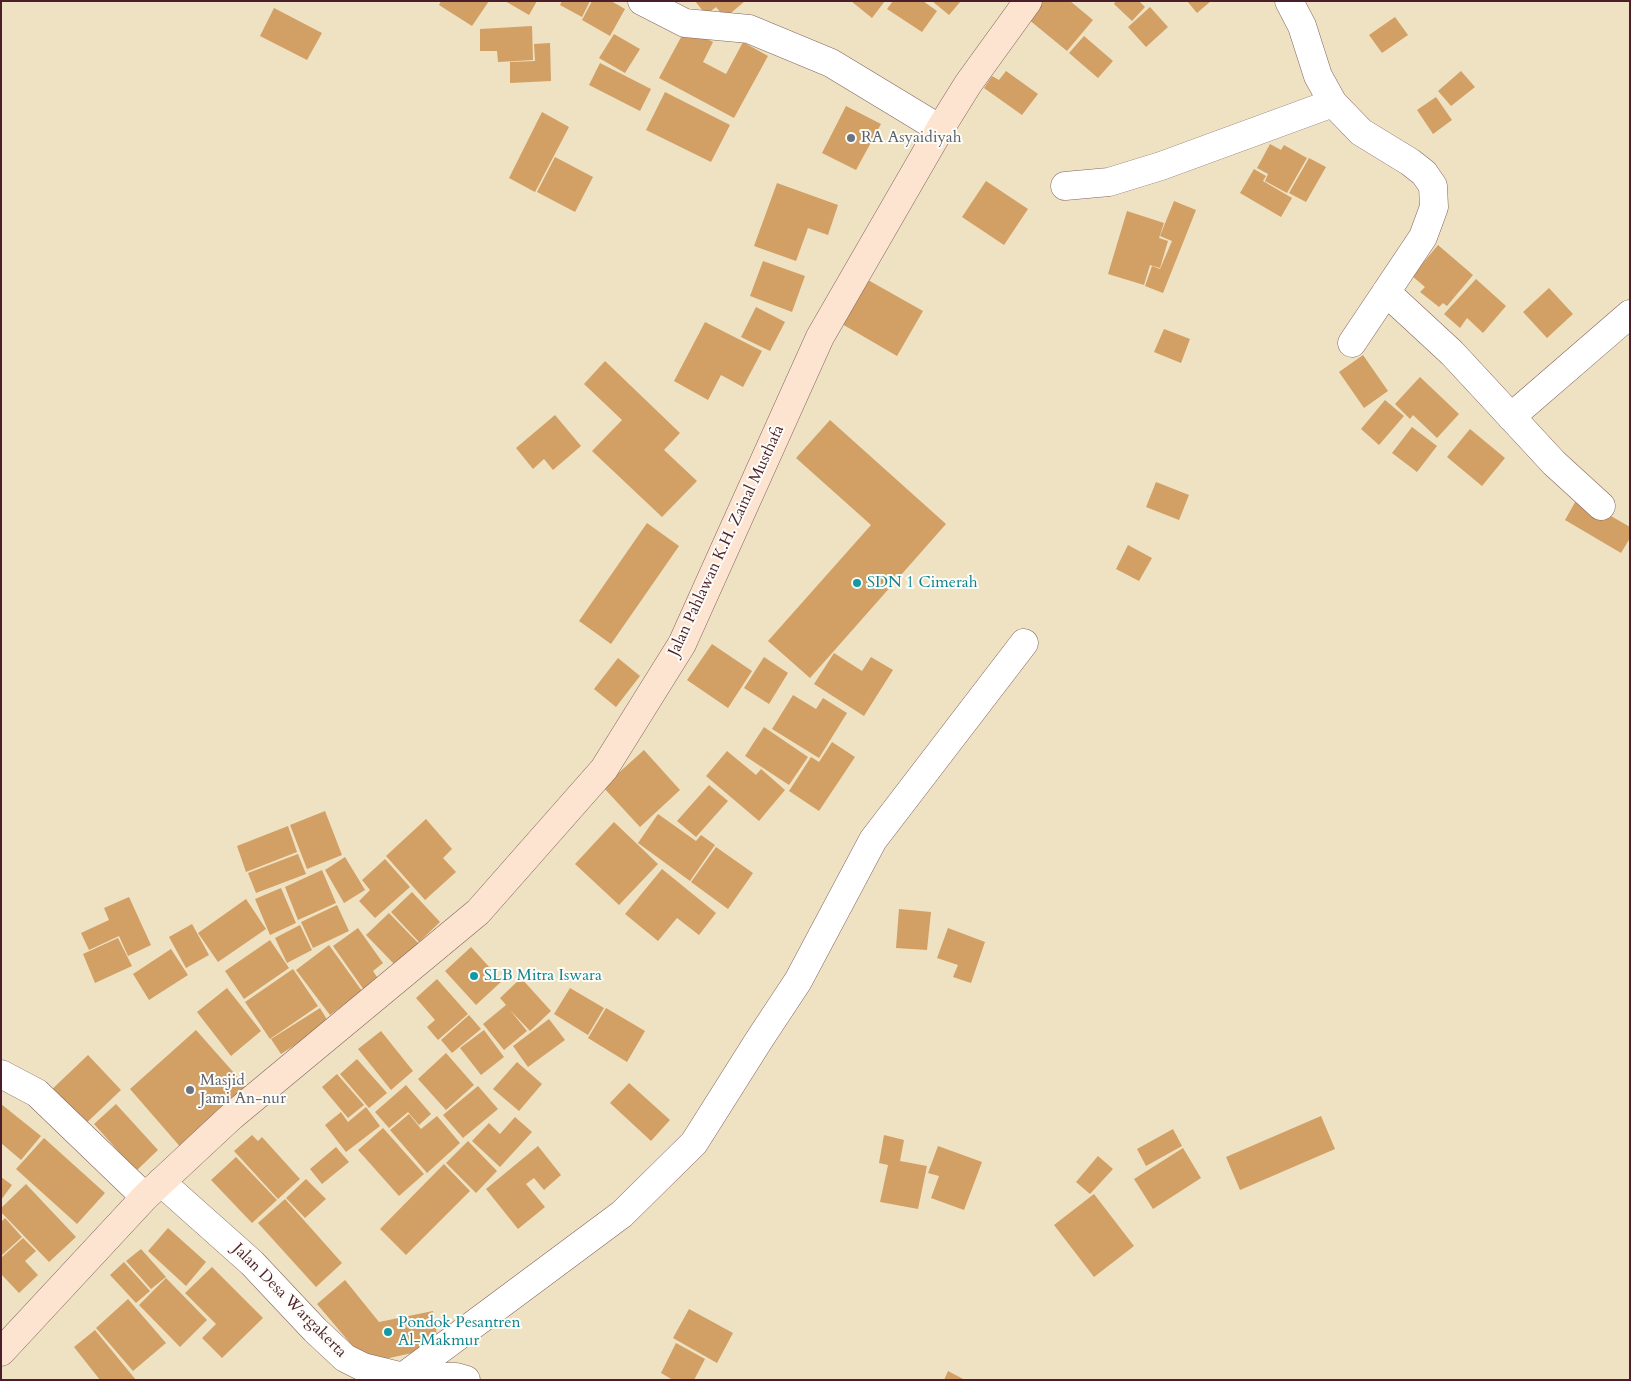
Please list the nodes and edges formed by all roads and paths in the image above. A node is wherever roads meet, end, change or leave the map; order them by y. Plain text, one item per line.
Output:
1 (642, 1) edge
2 (1028, 1) edge
3 (1289, 1) edge
4 (1333, 103) junction
5 (940, 129) junction
6 (1065, 186) dead end
7 (1386, 292) junction
8 (1630, 314) edge
9 (1352, 342) dead end
10 (1511, 417) junction
11 (1601, 506) dead end
12 (1024, 643) dead end
13 (1, 1074) edge
14 (153, 1190) junction
15 (1, 1352) edge
16 (402, 1378) edge
17 (466, 1380) edge

1 - 5 street
2 - 5 street, Jalan Pahlawan K.H. Zainal Musthafa
3 - 4 street
4 - 6 street
4 - 7 street
5 - 14 street, Jalan Pahlawan K.H. Zainal Musthafa
7 - 9 street
7 - 10 street
8 - 10 street
10 - 11 street
12 - 16 street
13 - 14 street, Jalan Desa Wargakerta
14 - 15 street, Jalan Pahlawan K.H. Zainal Musthafa
14 - 16 street, Jalan Desa Wargakerta
16 - 17 street, Jalan Desa Wargakerta

